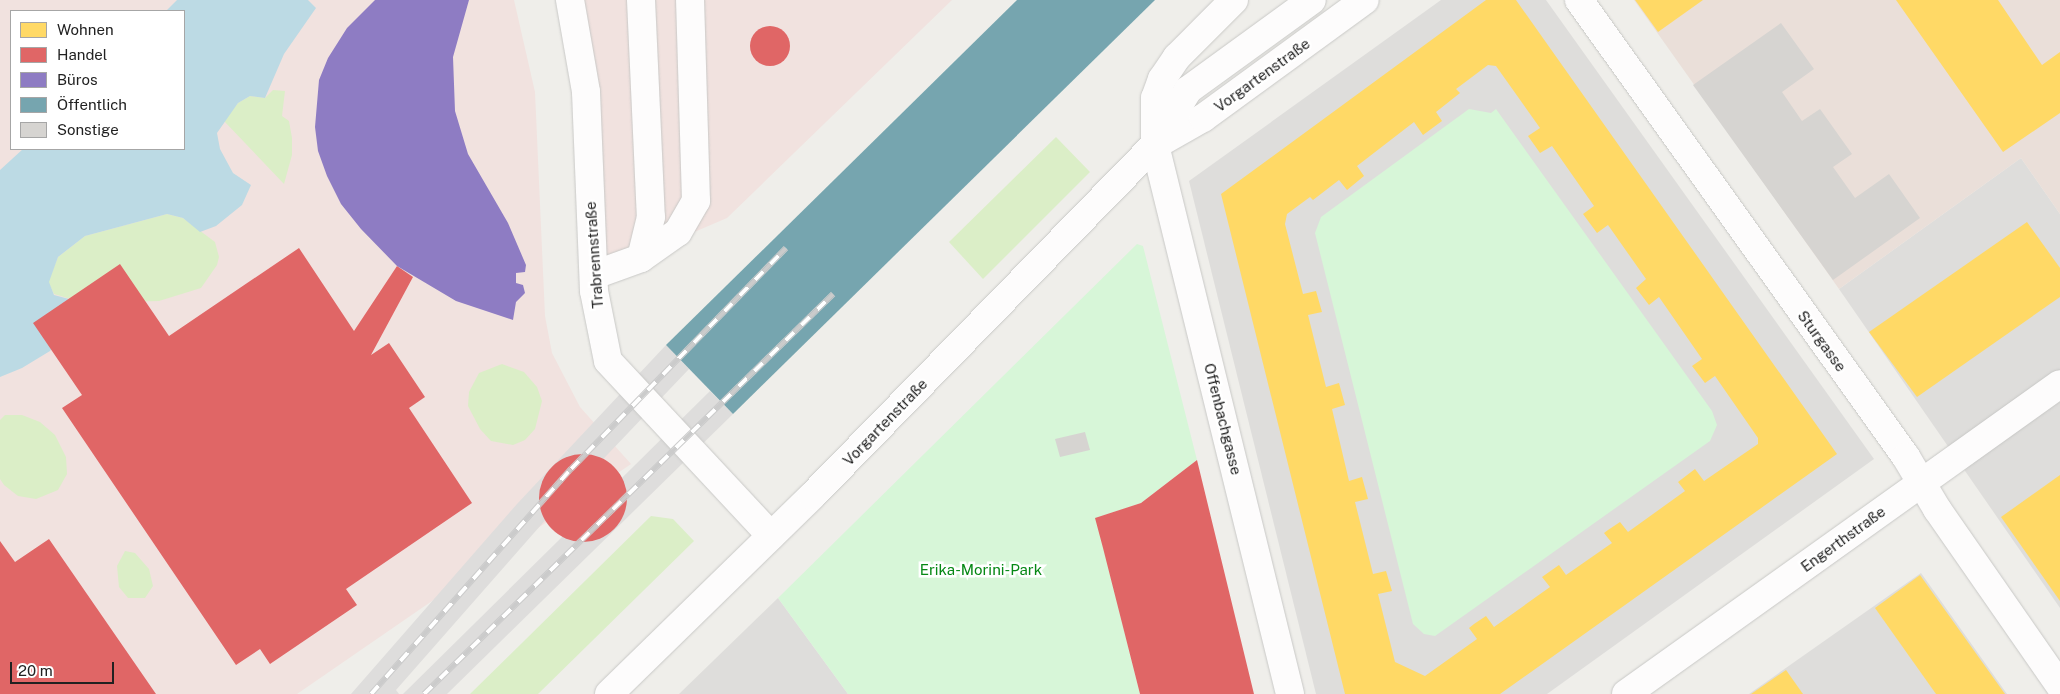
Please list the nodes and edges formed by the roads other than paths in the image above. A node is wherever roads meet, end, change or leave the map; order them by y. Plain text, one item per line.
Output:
1 (570, 0) edge
2 (641, 0) edge
3 (690, 0) edge
4 (1234, 0) edge
5 (1312, 0) edge
6 (1366, 0) edge
7 (1579, 0) edge
8 (1156, 145) junction
9 (641, 258) junction
10 (594, 275) junction
11 (2060, 384) edge
12 (1923, 481) junction
13 (771, 536) junction
14 (2060, 686) edge
15 (609, 694) edge
16 (1290, 694) edge
17 (1626, 694) edge

1 - 10 street, Trabrennstraße
2 - 9 street
3 - 9 street
4 - 8 street, Offenbachgasse
5 - 8 street, Vorgartenstraße
6 - 8 street, Vorgartenstraße
7 - 12 street, Sturgasse
8 - 13 street, Vorgartenstraße
8 - 16 street, Offenbachgasse
9 - 10 street
10 - 13 street, Trabrennstraße
11 - 12 street, Engerthstraße
12 - 14 street, Sturgasse
12 - 17 street, Engerthstraße
13 - 15 street, Vorgartenstraße

